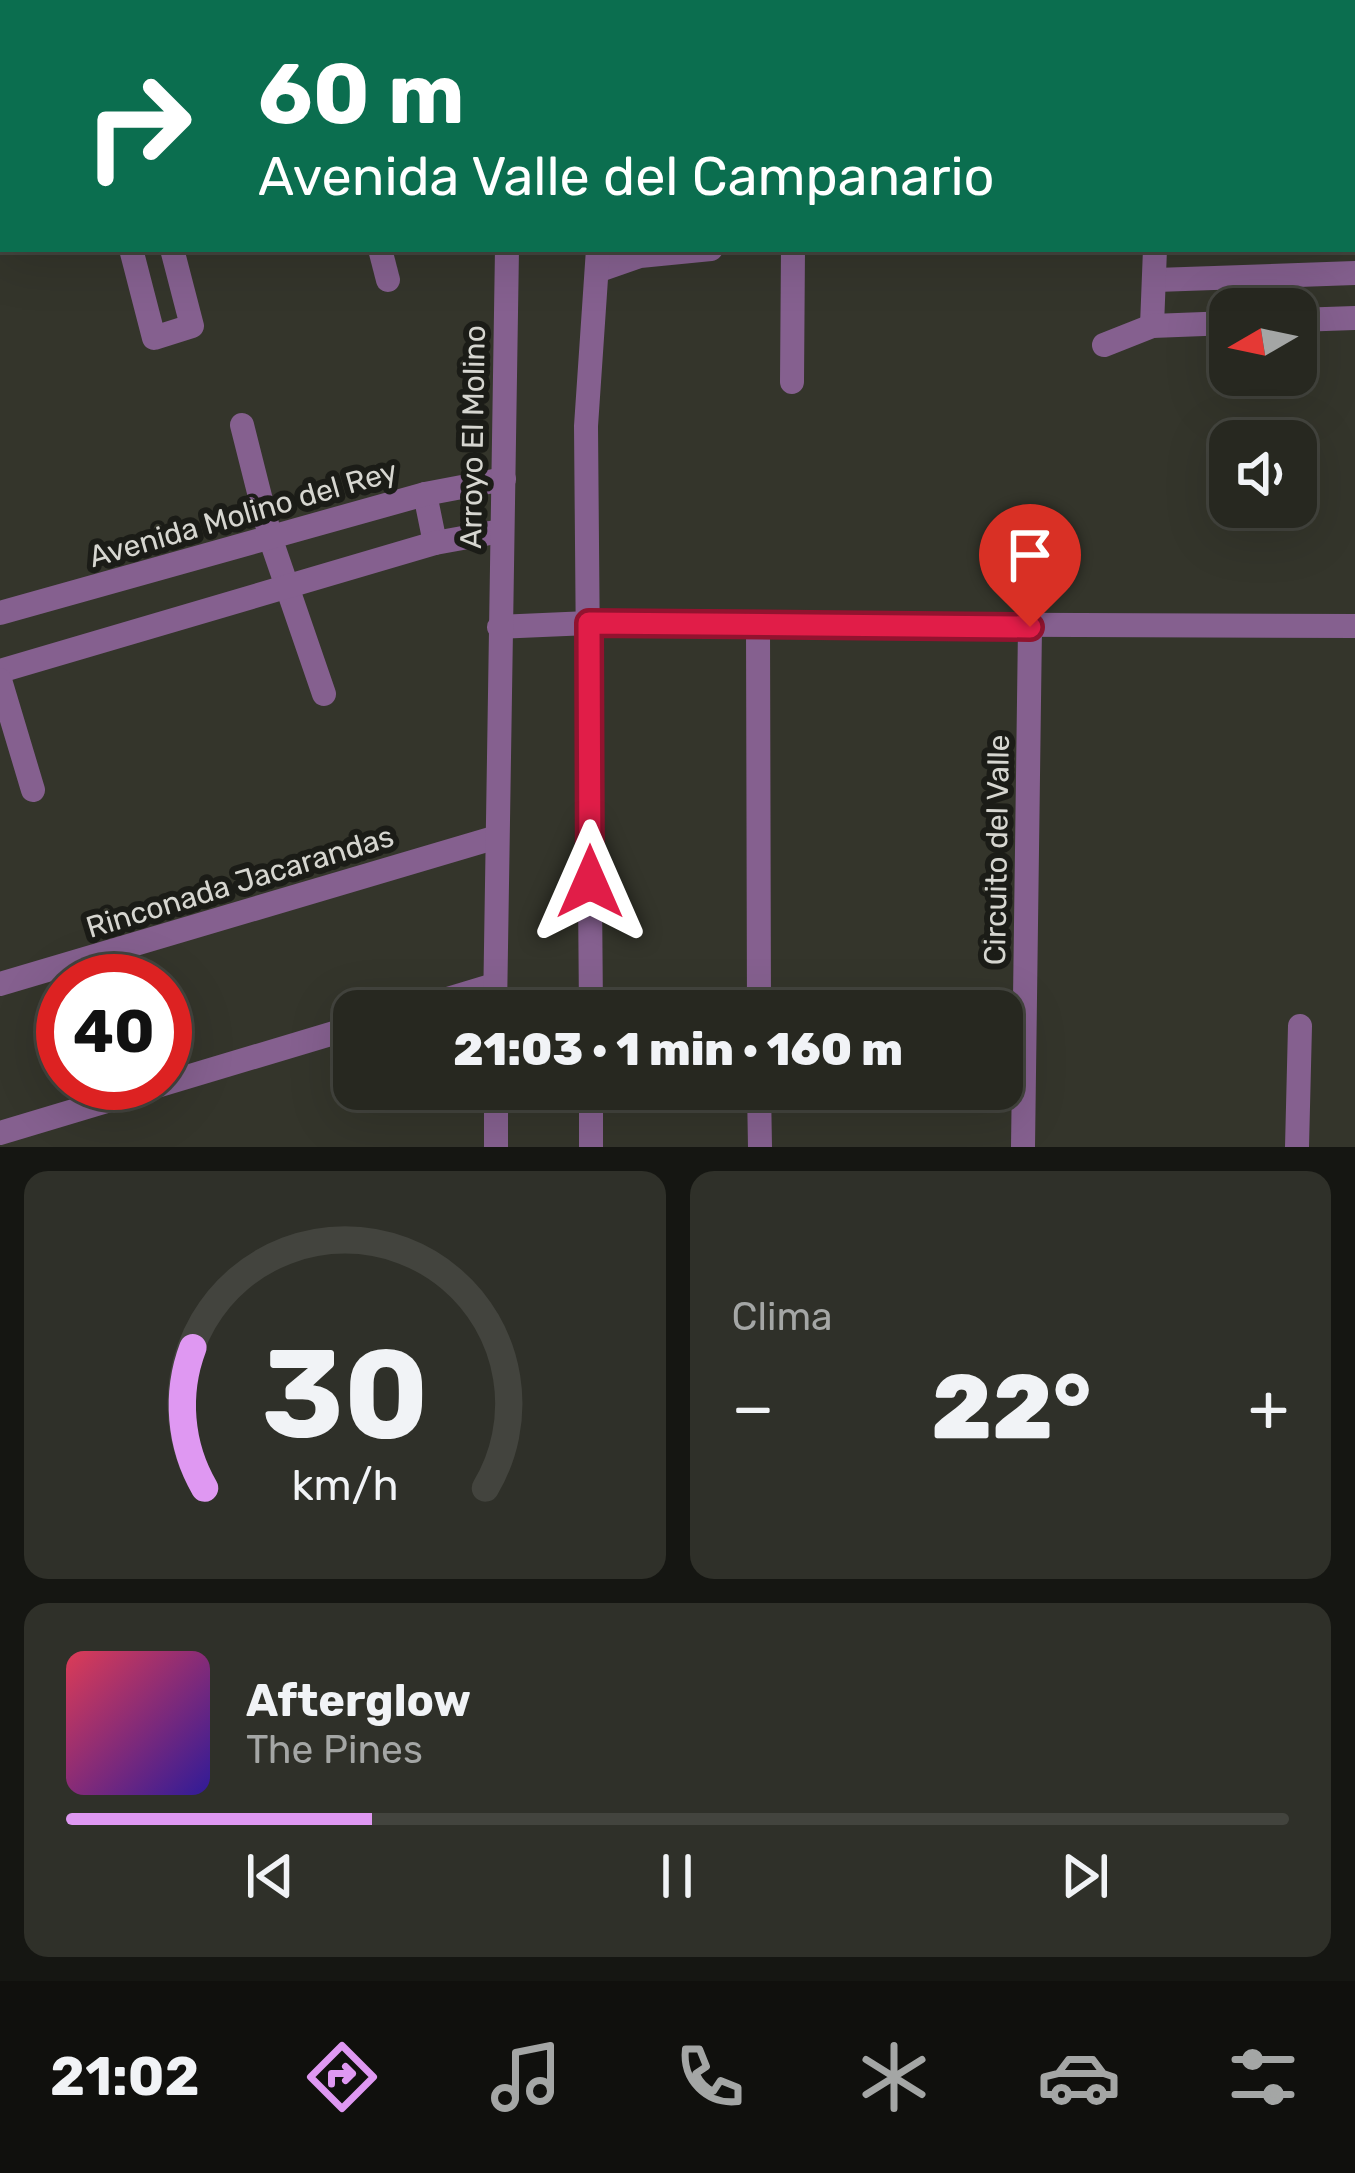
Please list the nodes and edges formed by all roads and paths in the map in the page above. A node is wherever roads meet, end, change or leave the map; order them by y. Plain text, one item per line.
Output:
1 (132, 252) edge
2 (173, 252) edge
3 (381, 252) edge
4 (507, 252) edge
5 (681, 252) edge
6 (793, 252) edge
7 (1155, 252) edge
8 (598, 260) edge
9 (1355, 273) edge
10 (388, 280) dead end
11 (1156, 280) junction
12 (1355, 318) edge
13 (1317, 319) edge
14 (1209, 324) edge
15 (1152, 326) junction
16 (1104, 345) dead end
17 (792, 382) dead end
18 (242, 425) dead end
19 (504, 479) junction
20 (425, 494) junction
21 (501, 531) junction
22 (271, 540) junction
23 (435, 542) junction
24 (286, 590) junction
25 (0, 613) edge
26 (589, 623) junction
27 (1355, 626) edge
28 (499, 627) junction
29 (758, 627) junction
30 (1030, 627) junction
31 (0, 675) edge
32 (324, 694) dead end
33 (33, 790) dead end
34 (497, 837) junction
35 (0, 985) edge
36 (494, 985) junction
37 (477, 990) edge
38 (494, 990) edge
39 (591, 990) edge
40 (759, 990) edge
41 (1300, 1026) dead end
42 (333, 1033) edge
43 (496, 1110) edge
44 (591, 1110) edge
45 (759, 1110) edge
46 (0, 1133) edge
47 (496, 1147) edge
48 (591, 1147) edge
49 (760, 1147) edge
50 (1023, 1147) edge
51 (1297, 1147) edge

1 - 2 street
3 - 10 street
4 - 19 street, Arroyo El Molino
5 - 8 street
6 - 17 street
7 - 11 street
8 - 26 street
9 - 11 street
11 - 15 street
12 - 13 street
14 - 15 street
15 - 16 street
18 - 22 street
19 - 20 street, Avenida Molino del Rey
19 - 21 street, Arroyo El Molino
20 - 22 street, Avenida Molino del Rey
20 - 23 street
21 - 23 street
21 - 28 street, Arroyo El Molino
22 - 24 street
22 - 25 street, Avenida Molino del Rey
23 - 24 street
24 - 31 street
24 - 32 street
26 - 28 street
26 - 29 street
26 - 39 street
27 - 30 street
28 - 34 street, Arroyo El Molino
29 - 30 street
29 - 40 street
30 - 50 street, Circuito del Valle
31 - 33 street
34 - 35 street, Rinconada Jacarandas
34 - 36 street, Arroyo El Molino
36 - 37 street
36 - 38 street, Arroyo El Molino
41 - 51 street
42 - 46 street
43 - 47 street
44 - 48 street
45 - 49 street

